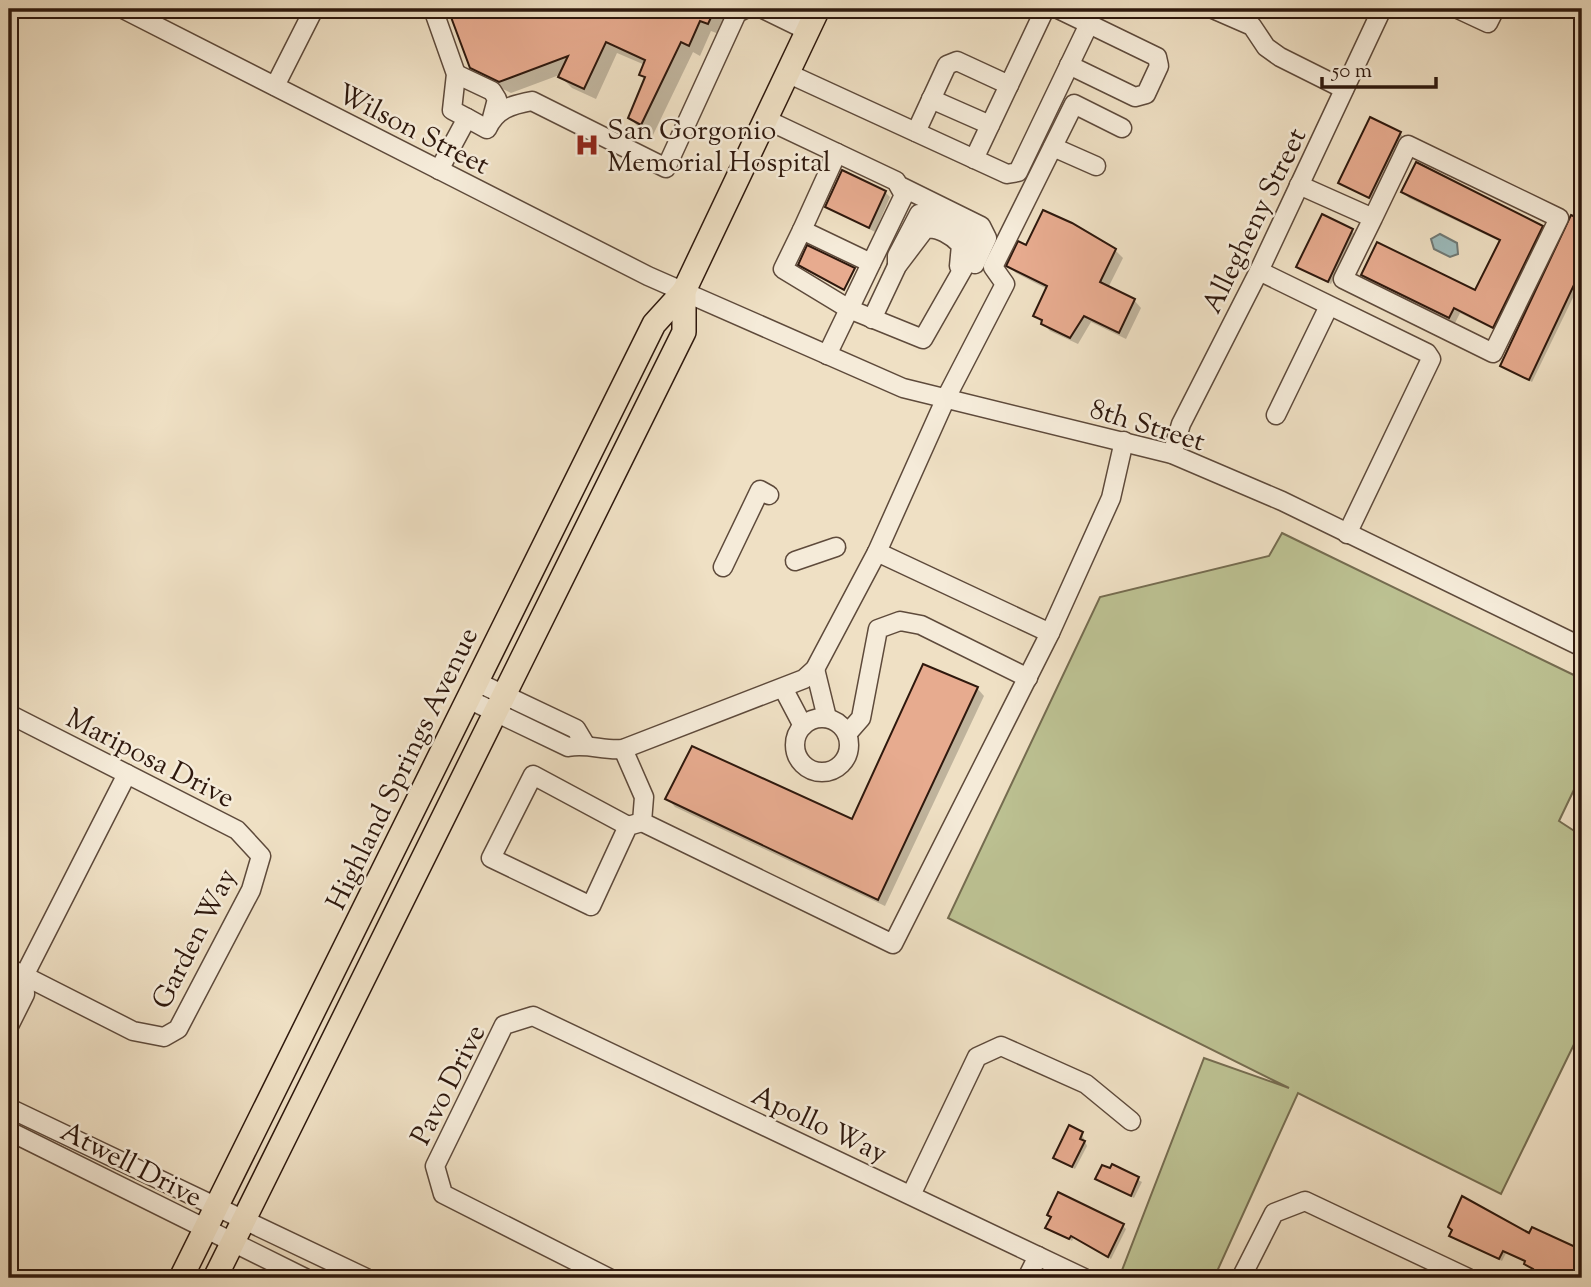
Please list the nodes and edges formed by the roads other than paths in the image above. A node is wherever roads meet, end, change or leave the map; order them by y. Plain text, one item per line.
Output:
1 (123, 9) edge
2 (314, 9) edge
3 (433, 9) edge
4 (745, 9) edge
5 (763, 9) edge
6 (818, 9) edge
7 (1045, 9) edge
8 (1058, 9) edge
9 (1213, 9) edge
10 (1382, 9) edge
11 (1458, 9) edge
12 (1495, 9) edge
13 (1089, 24) junction
14 (808, 31) junction
15 (1069, 65) junction
16 (787, 73) junction
17 (456, 74) junction
18 (1009, 85) junction
19 (275, 86) junction
20 (1345, 89) junction
21 (931, 99) junction
22 (467, 118) junction
23 (492, 118) junction
24 (765, 119) junction
25 (990, 125) junction
26 (1122, 128) dead end
27 (916, 132) junction
28 (1053, 147) junction
29 (837, 153) junction
30 (974, 159) junction
31 (1096, 166) dead end
32 (439, 170) junction
33 (1299, 185) junction
34 (902, 187) junction
35 (1373, 218) junction
36 (802, 230) junction
37 (871, 263) junction
38 (1259, 271) junction
39 (957, 275) junction
40 (684, 291) junction
41 (1329, 306) junction
42 (849, 309) junction
43 (872, 319) junction
44 (827, 355) junction
45 (946, 398) junction
46 (1276, 415) dead end
47 (1124, 441) junction
48 (1171, 454) junction
49 (769, 495) dead end
50 (1347, 534) junction
51 (836, 547) dead end
52 (877, 552) junction
53 (795, 561) dead end
54 (723, 567) dead end
55 (1050, 633) junction
56 (1582, 647) edge
57 (815, 668) junction
58 (1028, 678) junction
59 (783, 688) junction
60 (473, 691) junction
61 (500, 704) junction
62 (9, 714) edge
63 (827, 718) junction
64 (803, 726) junction
65 (847, 734) junction
66 (623, 750) junction
67 (127, 774) junction
68 (635, 824) junction
69 (261, 856) joint
70 (14, 976) edge
71 (533, 1016) joint
72 (9, 1026) edge
73 (9, 1108) edge
74 (1131, 1121) dead end
75 (9, 1131) edge
76 (911, 1195) junction
77 (217, 1207) junction
78 (244, 1219) junction
79 (204, 1229) junction
80 (232, 1242) junction
81 (1038, 1256) junction
82 (575, 1262) junction
83 (181, 1278) edge
84 (215, 1278) edge
85 (305, 1278) edge
86 (366, 1278) edge
87 (567, 1278) edge
88 (609, 1278) edge
89 (1027, 1278) edge
90 (1084, 1278) edge
91 (1241, 1278) edge
92 (1468, 1278) edge

1 - 19 street, Wilson Street
2 - 19 street
3 - 17 street
4 - 23 street
5 - 14 street
6 - 14 main road, Highland Springs Avenue
7 - 18 street
8 - 13 street
9 - 20 street
10 - 20 street, Allegheny Street
11 - 12 street
13 - 15 street
13 - 15 street
14 - 16 main road, Highland Springs Avenue
15 - 30 street
16 - 24 main road, Highland Springs Avenue
16 - 27 street
17 - 22 street
17 - 23 street
18 - 21 street
18 - 25 street
19 - 32 street, Wilson Street
20 - 33 street, Allegheny Street
21 - 25 street
21 - 27 street
22 - 23 street
22 - 32 street
24 - 29 street
24 - 40 main road, Highland Springs Avenue
25 - 30 street
26 - 28 street
27 - 30 street
28 - 31 street
28 - 45 street
29 - 34 street
29 - 36 street
32 - 40 street, Wilson Street
33 - 35 street
33 - 38 street, Allegheny Street
34 - 37 street
34 - 39 street
35 - 35 street
36 - 37 street
36 - 42 street
37 - 42 street
38 - 41 street
38 - 48 street, Allegheny Street
39 - 43 street
39 - 43 street
40 - 44 street, 8th Street
40 - 60 main road, Highland Springs Avenue
40 - 61 main road, Highland Springs Avenue
41 - 46 street
41 - 50 street
42 - 43 street
42 - 44 street
44 - 45 street, 8th Street
45 - 47 street, 8th Street
45 - 52 street
47 - 48 street, 8th Street
47 - 55 street
48 - 50 street, 8th Street
49 - 54 street
50 - 56 street, 8th Street
51 - 53 street
52 - 55 street
52 - 57 street
55 - 58 street
57 - 59 street
57 - 63 street
58 - 65 street
58 - 68 street
59 - 64 street
59 - 66 street
60 - 61 street
60 - 77 main road, Highland Springs Avenue
61 - 66 street
61 - 78 main road, Highland Springs Avenue
62 - 67 street, Mariposa Drive
63 - 64 street
63 - 65 street
64 - 65 street
66 - 68 street
67 - 69 street, Mariposa Drive
67 - 70 street
68 - 68 street
69 - 70 street, Garden Way
70 - 72 street
71 - 76 street, Apollo Way
71 - 82 street, Pavo Drive
73 - 77 street, Atwell Drive
74 - 76 street
75 - 79 street, Atwell Drive
76 - 81 street, Apollo Way
77 - 78 street, Atwell Drive
77 - 79 main road, Highland Springs Avenue
78 - 80 main road, Highland Springs Avenue
78 - 86 street, Atwell Drive
79 - 80 street, Atwell Drive
79 - 83 main road, Highland Springs Avenue
80 - 84 main road, Highland Springs Avenue
80 - 85 street, Atwell Drive
81 - 89 street
81 - 90 street, Apollo Way
82 - 87 street
82 - 88 street
91 - 92 street

